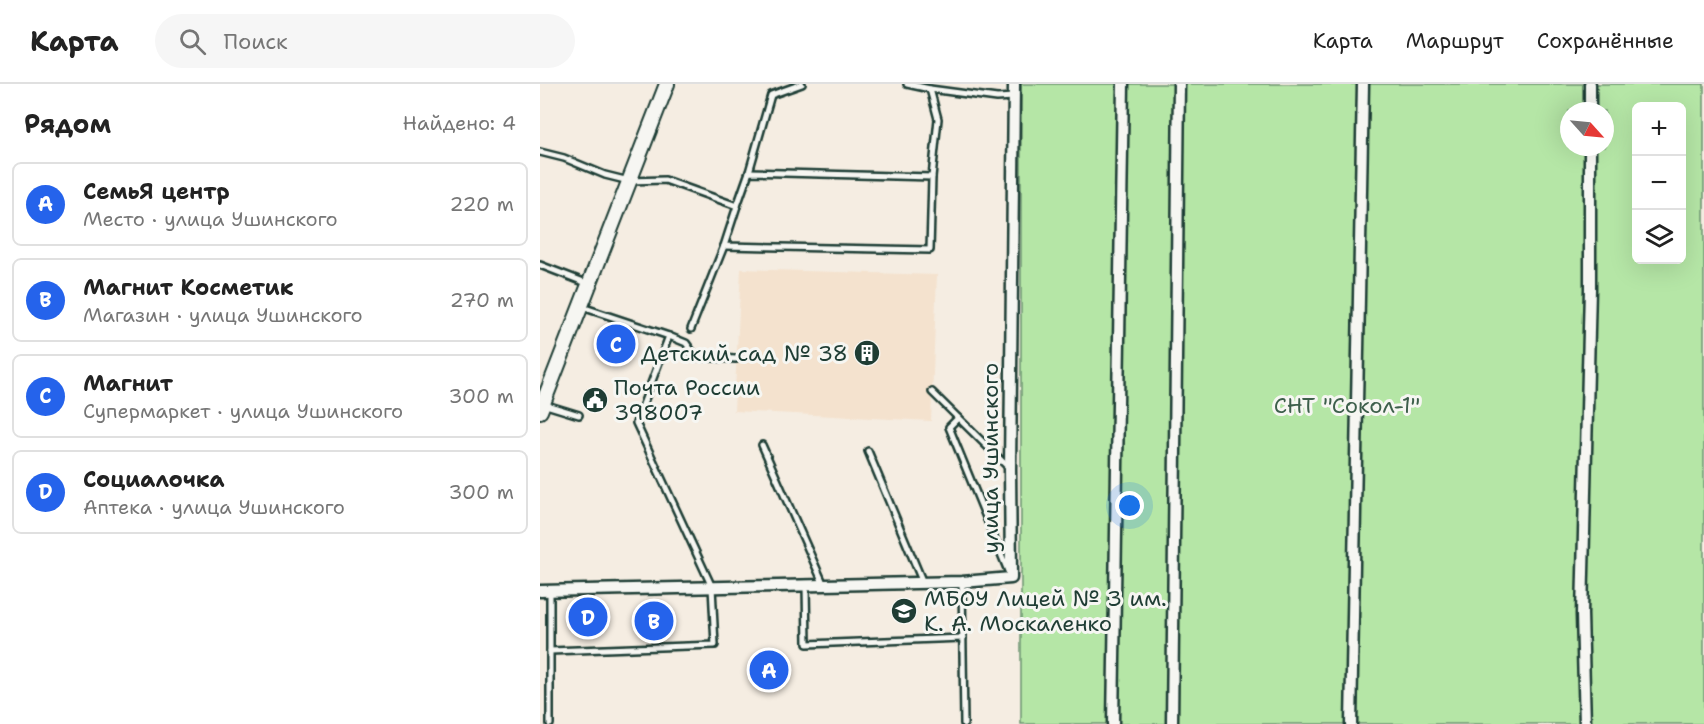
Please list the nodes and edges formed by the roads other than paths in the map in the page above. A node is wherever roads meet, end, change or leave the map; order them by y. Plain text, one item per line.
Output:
1 (667, 84) edge
2 (802, 84) edge
3 (907, 84) edge
4 (1014, 84) edge
5 (1123, 84) edge
6 (1179, 84) edge
7 (1363, 84) edge
8 (1590, 84) edge
9 (930, 89) junction
10 (1014, 97) junction
11 (1590, 102) edge
12 (540, 152) edge
13 (1590, 156) edge
14 (749, 171) junction
15 (932, 177) junction
16 (629, 181) junction
17 (738, 206) junction
18 (724, 246) junction
19 (540, 265) edge
20 (589, 284) junction
21 (580, 306) junction
22 (691, 329) dead end
23 (669, 336) junction
24 (736, 359) dead end
25 (932, 392) dead end
26 (541, 407) edge
27 (579, 415) dead end
28 (958, 418) junction
29 (762, 445) dead end
30 (868, 451) dead end
31 (1010, 469) junction
32 (1011, 578) junction
33 (962, 582) junction
34 (923, 583) junction
35 (806, 585) junction
36 (824, 585) junction
37 (712, 587) junction
38 (545, 591) edge
39 (963, 638) junction
40 (550, 651) junction
41 (550, 724) edge
42 (964, 724) edge
43 (1113, 724) edge
44 (1172, 724) edge
45 (1351, 724) edge
46 (1585, 724) edge

1 - 16 street
2 - 14 lane
3 - 9 lane
4 - 10 street, улица Ушинского
5 - 43 street
6 - 44 street
7 - 45 street
8 - 11 street
9 - 10 lane
9 - 15 lane
10 - 31 street, улица Ушинского
12 - 16 lane
13 - 46 street
14 - 15 lane
14 - 17 lane
15 - 18 lane
16 - 17 lane
16 - 20 street
17 - 18 lane
18 - 22 lane
19 - 20 lane
20 - 21 street
21 - 23 lane
21 - 26 street
23 - 24 lane
23 - 37 lane
25 - 28 lane
26 - 27 lane
28 - 31 lane
28 - 32 lane
29 - 36 lane
30 - 34 lane
31 - 32 street, улица Ушинского
32 - 33 street, улица Ушинского
33 - 34 street, улица Ушинского
33 - 39 lane
34 - 36 street, улица Ушинского
35 - 36 street, улица Ушинского
35 - 37 street, улица Ушинского
35 - 39 lane
37 - 38 street, улица Ушинского
37 - 40 lane
38 - 40 lane
39 - 42 lane
40 - 41 lane

